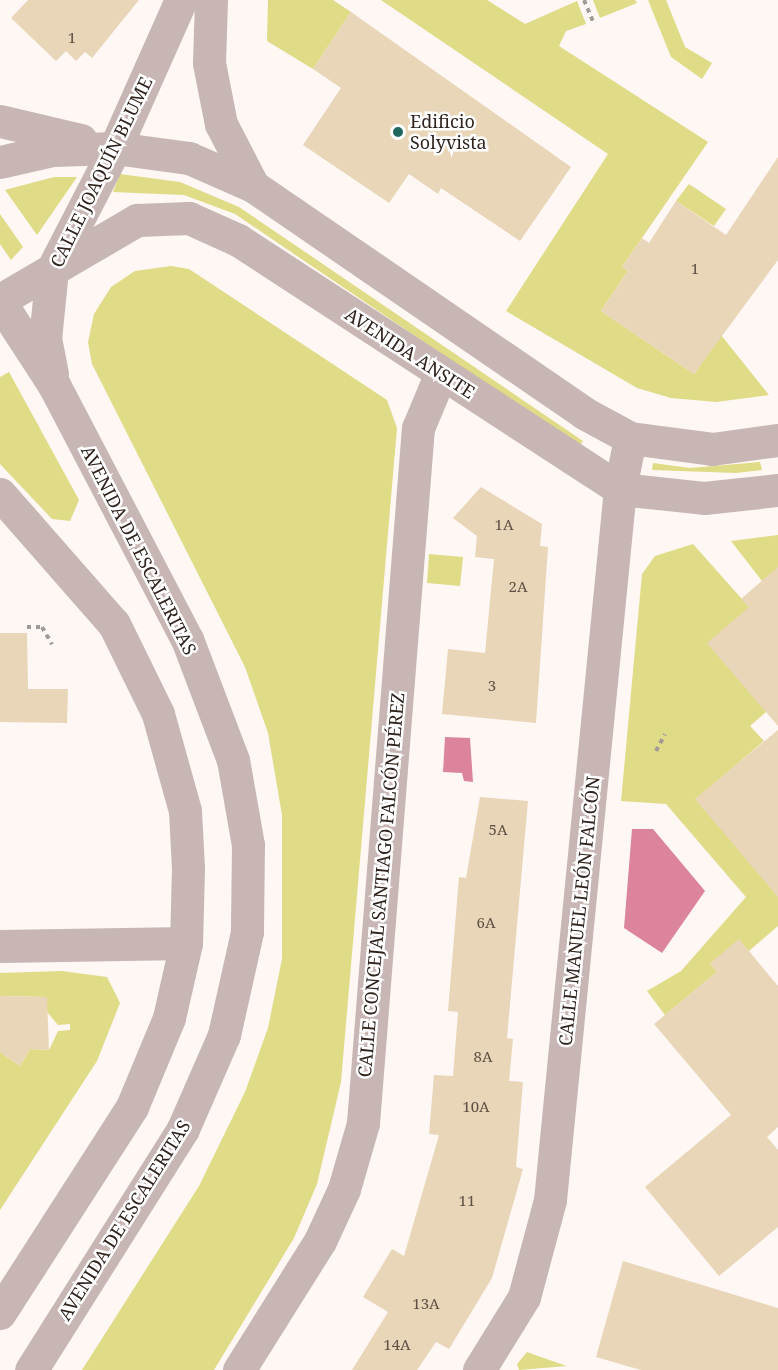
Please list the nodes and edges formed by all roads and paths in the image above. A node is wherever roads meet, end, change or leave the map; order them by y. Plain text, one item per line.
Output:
1 (181, 0) edge
2 (211, 0) edge
3 (584, 0) edge
4 (592, 21) dead end
5 (0, 121) edge
6 (115, 148) junction
7 (0, 162) edge
8 (253, 186) junction
9 (52, 270) junction
10 (0, 301) edge
11 (441, 373) junction
12 (54, 385) junction
13 (630, 438) junction
14 (778, 440) edge
15 (620, 489) junction
16 (778, 490) edge
17 (0, 494) edge
18 (0, 508) edge
19 (29, 524) junction
20 (27, 627) dead end
21 (52, 644) dead end
22 (665, 734) dead end
23 (656, 751) dead end
24 (186, 943) junction
25 (0, 946) edge
26 (0, 1313) edge
27 (32, 1370) edge
28 (239, 1370) edge
29 (479, 1370) edge

1 - 6 street, CALLE JOAQUÍN BLUME
2 - 8 street
3 - 4 path
5 - 6 street
6 - 7 street
6 - 8 street
6 - 9 street, CALLE JOAQUÍN BLUME
8 - 13 street
9 - 10 street, AVENIDA ANSITE
9 - 11 street, AVENIDA ANSITE
9 - 12 street, CALLE JOAQUÍN BLUME
10 - 12 street, AVENIDA DE ESCALERITAS
11 - 15 street, AVENIDA ANSITE
11 - 28 street, CALLE CONCEJAL SANTIAGO FALCÓN PÉREZ
12 - 27 street, AVENIDA DE ESCALERITAS
13 - 14 street
13 - 15 street, CALLE MANUEL LEÓN FALCÓN
15 - 16 street, AVENIDA ANSITE
15 - 29 street, CALLE MANUEL LEÓN FALCÓN
17 - 19 street
18 - 19 street
19 - 24 street
20 - 21 path
22 - 23 path
24 - 25 street
24 - 26 street

